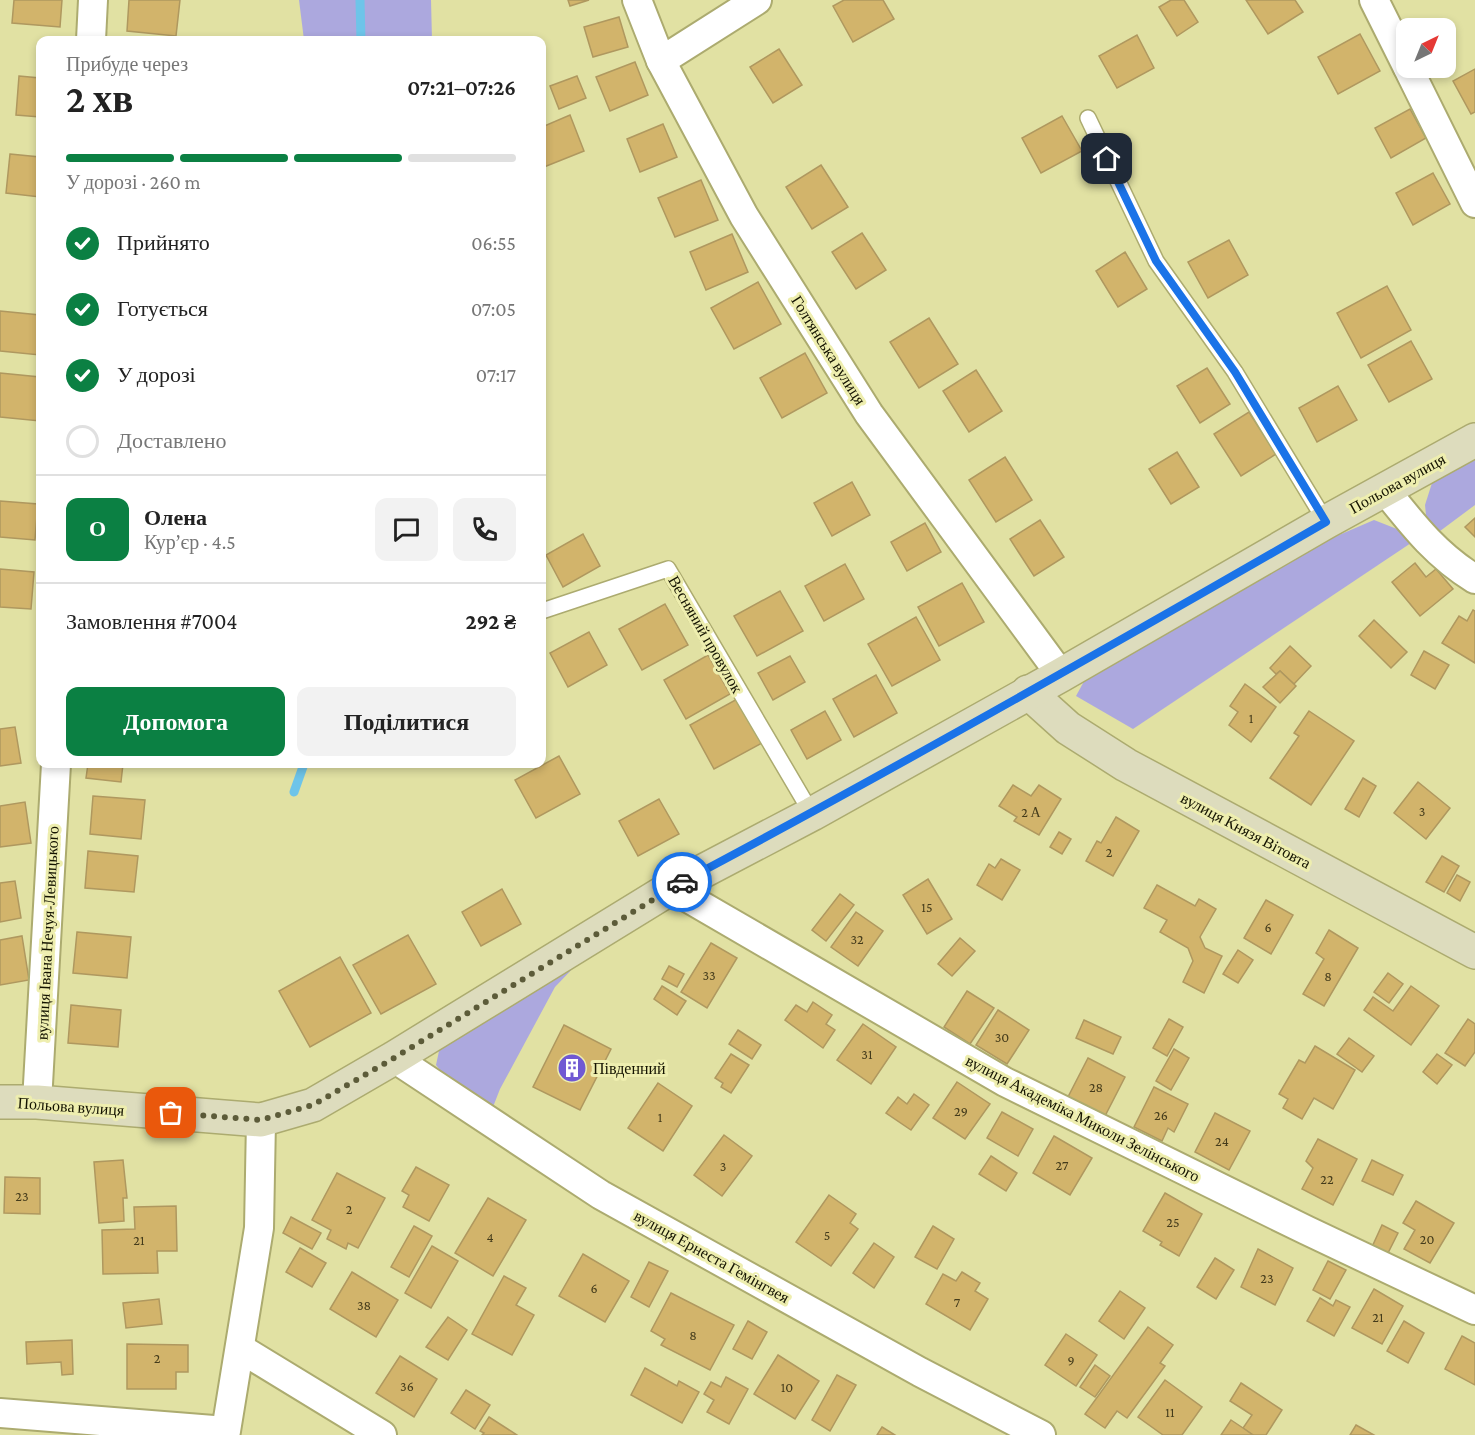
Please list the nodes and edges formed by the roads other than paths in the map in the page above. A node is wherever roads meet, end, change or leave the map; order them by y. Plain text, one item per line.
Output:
1 (93, 0) edge
2 (637, 0) edge
3 (757, 0) edge
4 (1374, 0) edge
5 (91, 36) edge
6 (1396, 45) edge
7 (661, 61) junction
8 (1412, 78) edge
9 (1088, 118) dead end
10 (1475, 203) edge
11 (1475, 440) edge
12 (1385, 490) junction
13 (1326, 522) junction
14 (1475, 579) edge
15 (546, 610) edge
16 (1061, 675) junction
17 (1028, 692) junction
18 (56, 768) edge
19 (812, 814) junction
20 (671, 888) junction
21 (1475, 952) edge
22 (394, 1058) junction
23 (0, 1102) edge
24 (37, 1102) junction
25 (261, 1120) junction
26 (1475, 1310) edge
27 (241, 1349) junction
28 (0, 1413) edge
29 (382, 1435) edge
30 (1041, 1435) edge

1 - 5 street
2 - 7 street, Голтянська вулиця
3 - 7 street
4 - 6 street
7 - 16 street, Голтянська вулиця
8 - 10 street
9 - 13 lane
11 - 12 street, Польова вулиця
12 - 13 street, Польова вулиця
12 - 14 street
13 - 16 street, Польова вулиця
15 - 19 lane, Весняний провулок
16 - 17 street, Польова вулиця
17 - 19 street, Польова вулиця
17 - 21 street, вулиця Князя Вітовта
18 - 24 street, вулиця Івана Нечуя-Левицького
19 - 20 street, Польова вулиця
20 - 22 street, Польова вулиця
20 - 26 street, вулиця Академіка Миколи Зелінського
22 - 25 street, Польова вулиця
22 - 30 street, вулиця Ернеста Гемінгвея
23 - 24 street, Польова вулиця
24 - 25 street, Польова вулиця
25 - 27 street
27 - 28 street
27 - 29 street

